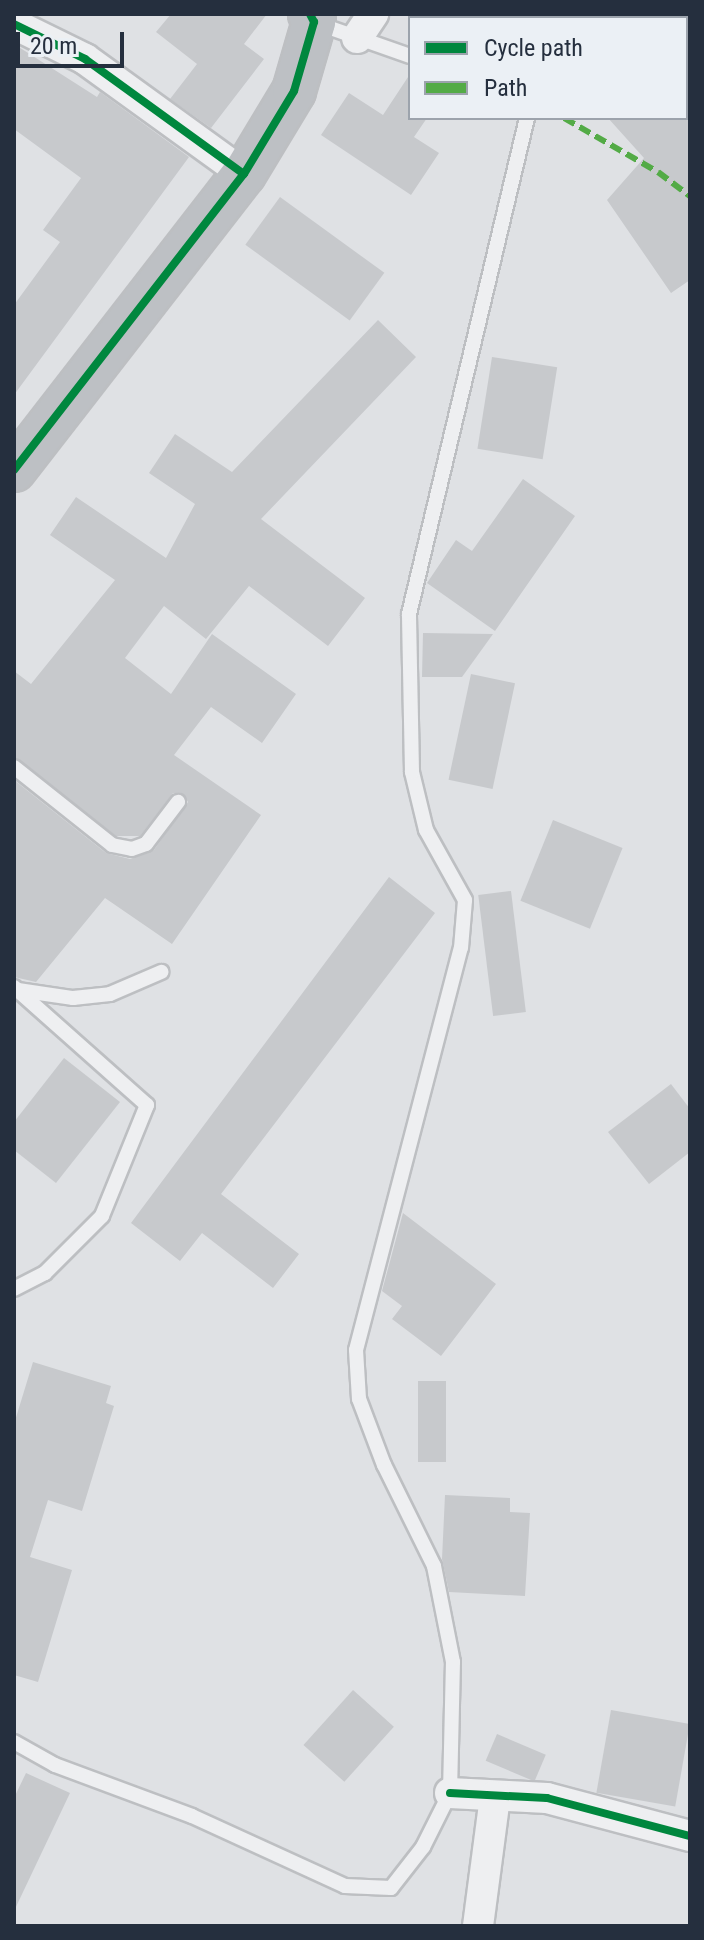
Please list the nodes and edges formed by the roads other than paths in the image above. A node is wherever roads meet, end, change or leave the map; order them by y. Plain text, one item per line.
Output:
1 (312, 18) edge
2 (14, 24) edge
3 (365, 26) edge
4 (408, 55) edge
5 (527, 120) edge
6 (244, 174) junction
7 (14, 470) edge
8 (14, 767) edge
9 (178, 802) dead end
10 (161, 972) dead end
11 (16, 989) edge
12 (14, 1289) edge
13 (14, 1742) edge
14 (450, 1793) junction
15 (495, 1796) junction
16 (690, 1836) edge
17 (478, 1926) edge

1 - 3 lane
1 - 6 street
2 - 6 street
3 - 4 lane
5 - 14 lane
6 - 7 street
8 - 9 lane
10 - 11 lane
11 - 12 lane
13 - 14 lane
14 - 15 street
15 - 16 street
15 - 17 street

